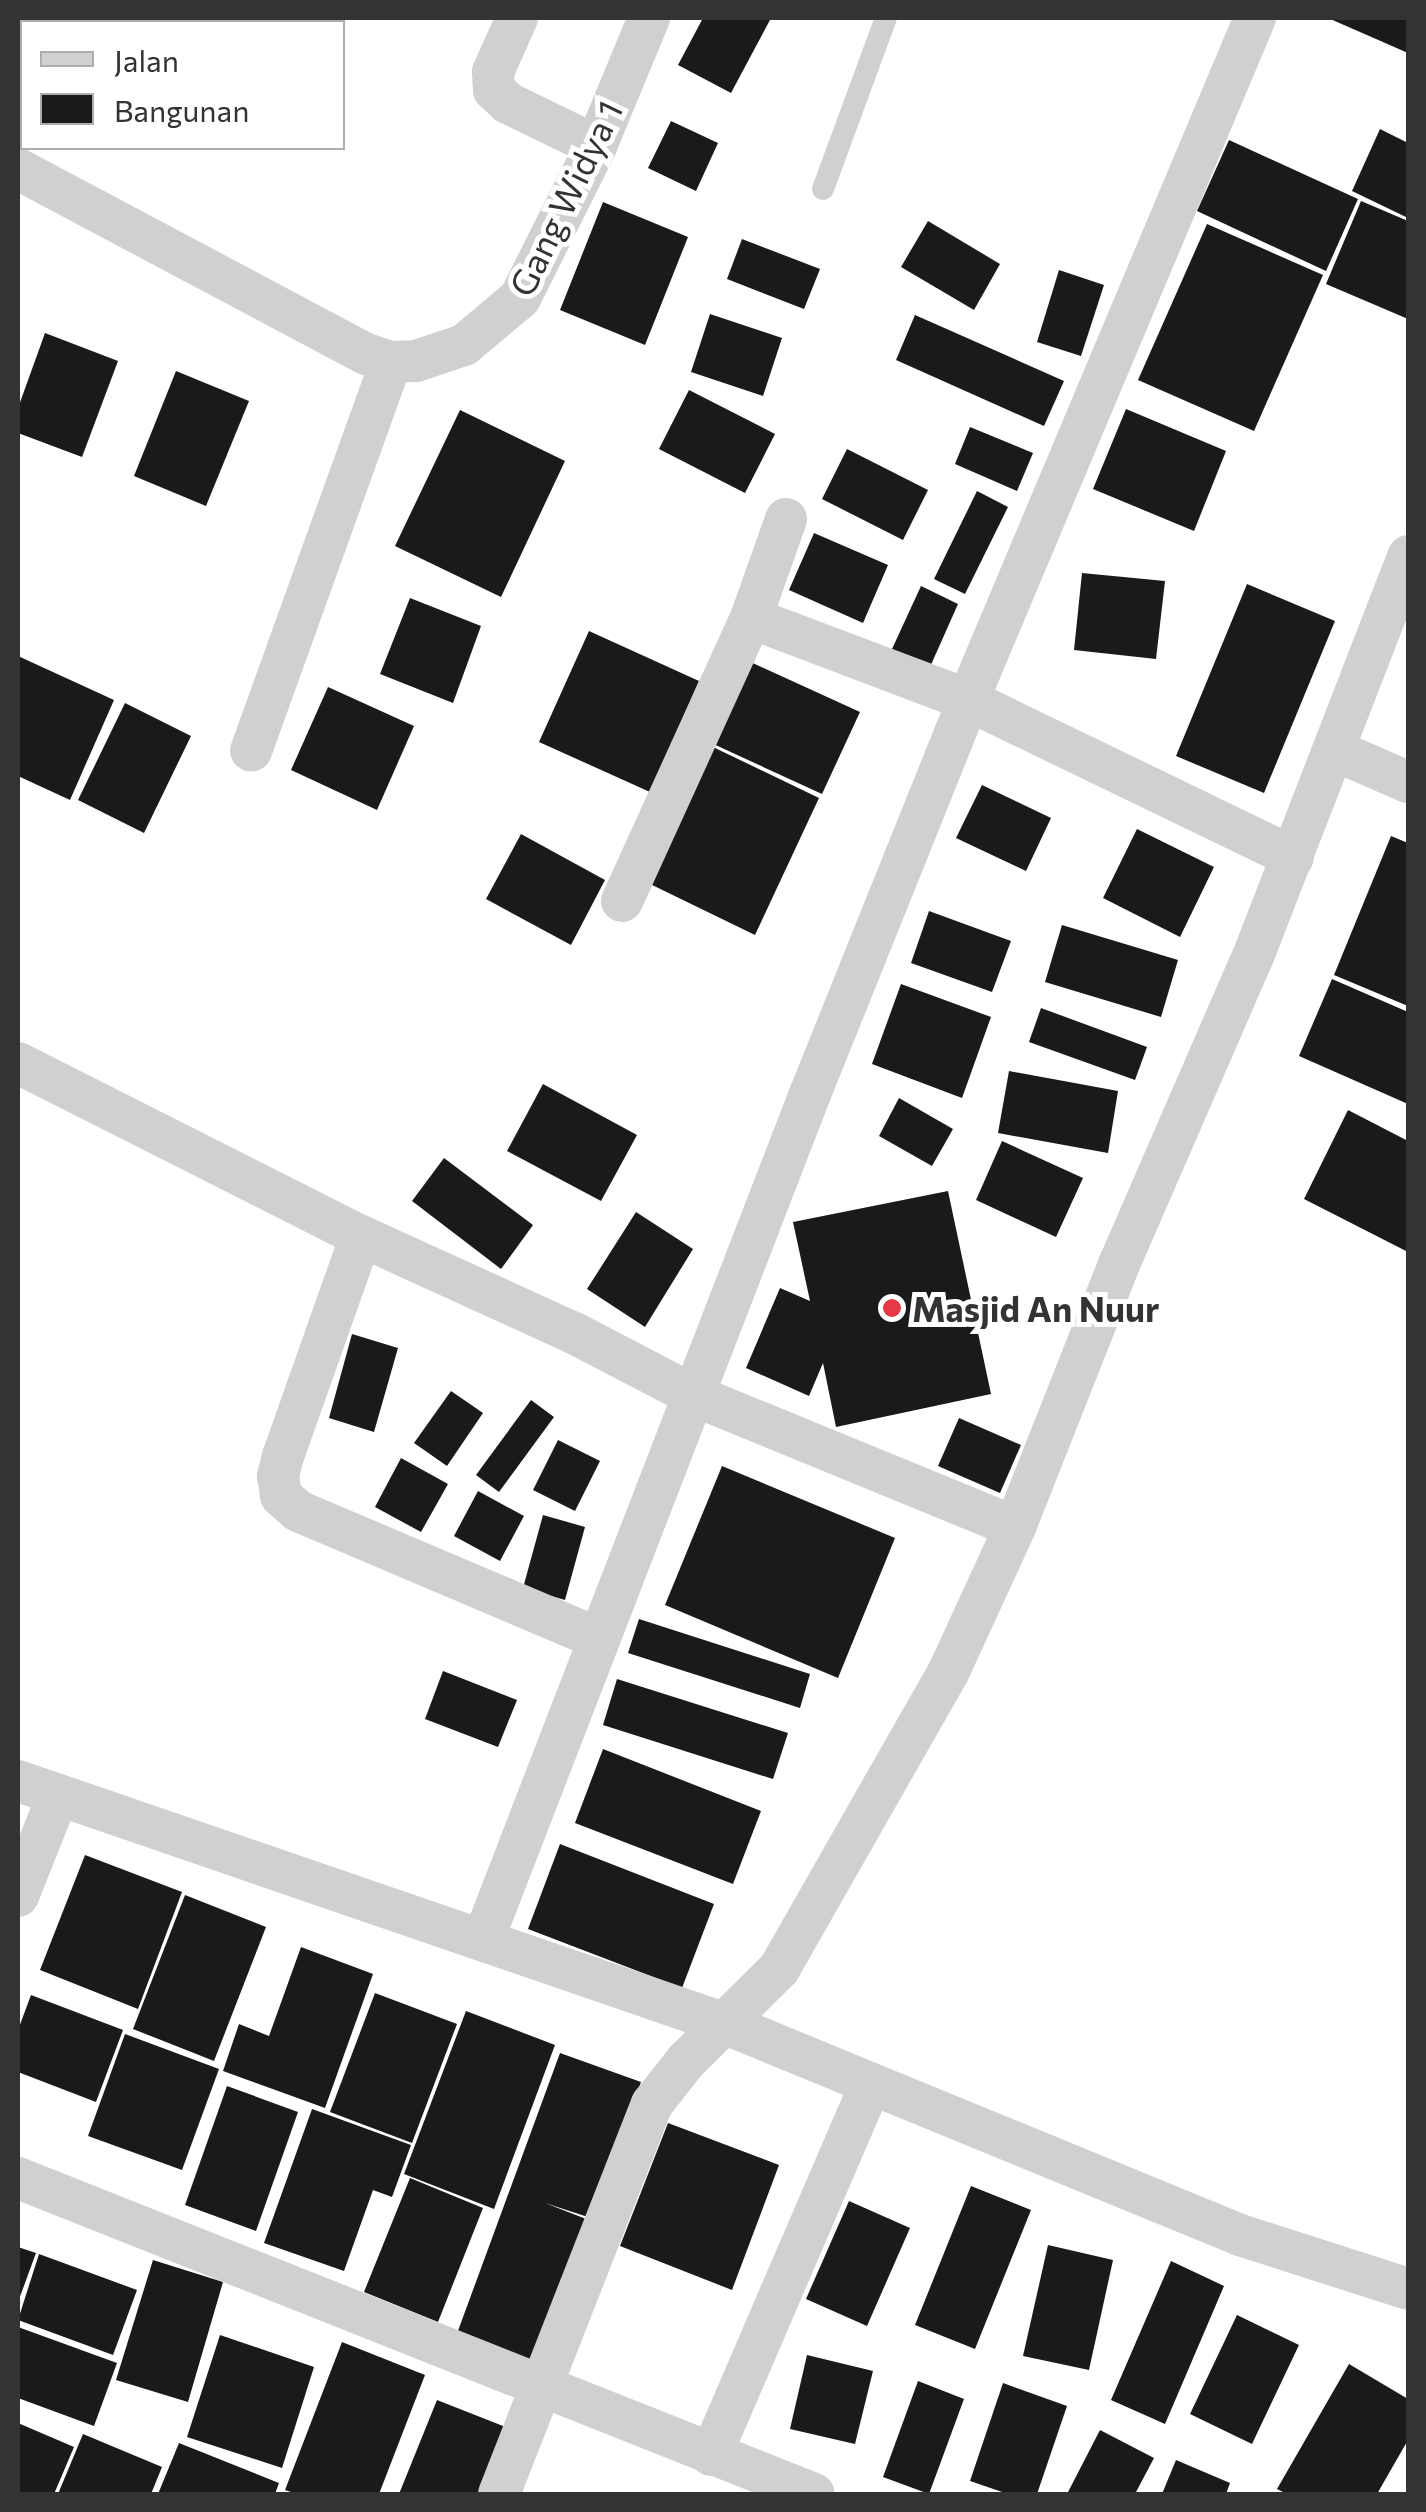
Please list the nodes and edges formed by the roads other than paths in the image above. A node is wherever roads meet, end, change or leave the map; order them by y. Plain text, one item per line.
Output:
1 (516, 18) edge
2 (648, 18) edge
3 (886, 18) edge
4 (1255, 18) edge
5 (596, 146) junction
6 (18, 169) edge
7 (823, 188) dead end
8 (391, 362) junction
9 (786, 518) dead end
10 (1408, 556) edge
11 (751, 618) junction
12 (968, 700) junction
13 (1334, 750) junction
14 (252, 751) dead end
15 (1408, 782) edge
16 (1293, 857) junction
17 (622, 901) dead end
18 (18, 1063) edge
19 (361, 1236) junction
20 (693, 1395) junction
21 (1015, 1527) junction
22 (599, 1640) junction
23 (18, 1781) edge
24 (57, 1798) junction
25 (18, 1896) edge
26 (483, 1940) junction
27 (726, 2024) junction
28 (870, 2086) junction
29 (18, 2178) edge
30 (1408, 2289) edge
31 (541, 2386) junction
32 (711, 2455) junction
33 (499, 2494) edge
34 (814, 2494) edge

1 - 5 street
2 - 5 street, Gang Widya 1
3 - 7 lane
4 - 12 street
5 - 8 street, Gang Widya 1
6 - 8 street
8 - 14 street
9 - 11 street
10 - 13 street
11 - 12 street
11 - 17 street
12 - 16 street
12 - 20 street
13 - 15 street
13 - 16 street
16 - 21 street
18 - 19 street
19 - 20 street
19 - 22 street
20 - 21 street
20 - 22 street
21 - 27 street
22 - 26 street
23 - 24 street
24 - 25 street
24 - 26 street
26 - 27 street
27 - 28 street
27 - 31 street
28 - 30 street
28 - 32 street
29 - 31 street
31 - 32 street
31 - 33 street
32 - 34 street

